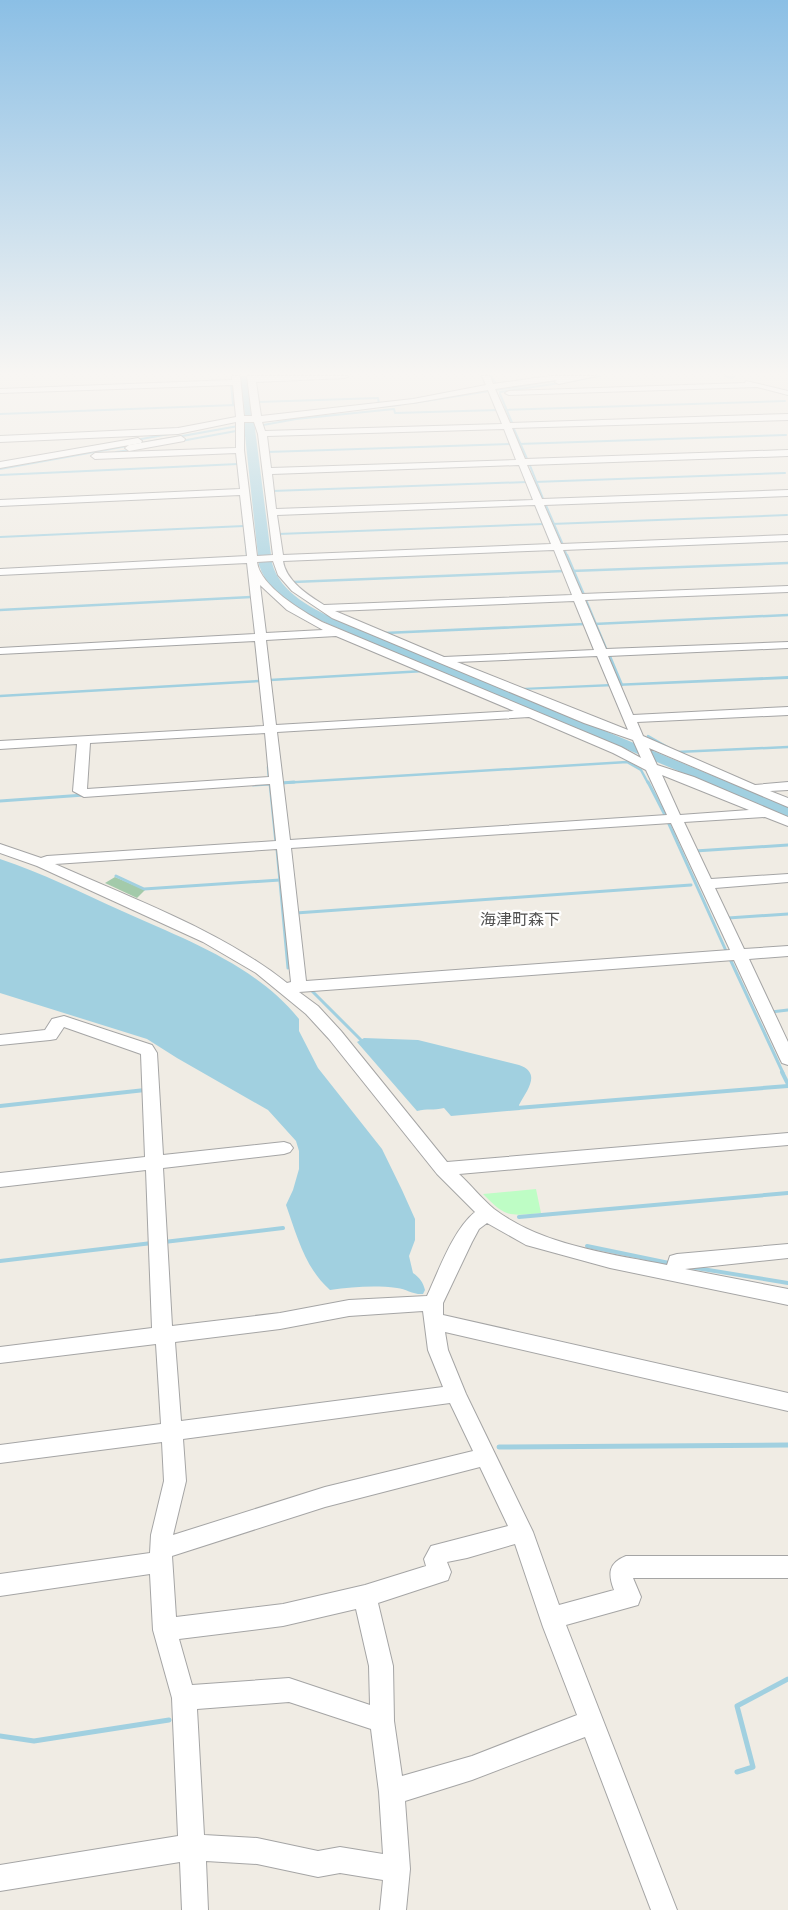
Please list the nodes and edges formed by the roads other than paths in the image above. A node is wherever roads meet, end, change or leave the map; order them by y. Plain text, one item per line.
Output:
1 (34, 465) edge
2 (39, 465) edge
3 (242, 465) edge
4 (265, 465) edge
5 (434, 465) edge
6 (524, 465) edge
7 (266, 471) junction
8 (0, 472) edge
9 (245, 492) junction
10 (788, 493) edge
11 (539, 502) junction
12 (0, 503) edge
13 (271, 512) junction
14 (788, 538) edge
15 (558, 547) junction
16 (276, 558) junction
17 (254, 559) junction
18 (0, 572) edge
19 (255, 572) junction
20 (788, 589) edge
21 (578, 597) junction
22 (322, 608) junction
23 (337, 632) junction
24 (261, 636) junction
25 (788, 645) edge
26 (0, 651) edge
27 (601, 653) junction
28 (444, 660) junction
29 (788, 711) edge
30 (531, 714) junction
31 (629, 719) junction
32 (271, 729) junction
33 (638, 739) junction
34 (84, 740) junction
35 (0, 745) edge
36 (651, 766) junction
37 (276, 780) junction
38 (788, 786) edge
39 (752, 788) junction
40 (788, 803) edge
41 (766, 813) junction
42 (674, 819) junction
43 (788, 822) edge
44 (284, 844) junction
45 (0, 848) edge
46 (42, 863) junction
47 (788, 878) edge
48 (705, 884) junction
49 (788, 951) edge
50 (738, 955) junction
51 (291, 987) junction
52 (0, 1040) edge
53 (788, 1059) edge
54 (788, 1139) edge
55 (284, 1148) dead end
56 (154, 1162) junction
57 (443, 1169) junction
58 (0, 1180) edge
59 (487, 1213) junction
60 (788, 1251) edge
61 (674, 1275) junction
62 (788, 1297) edge
63 (433, 1312) junction
64 (165, 1334) junction
65 (0, 1355) edge
66 (456, 1394) junction
67 (788, 1402) edge
68 (172, 1431) junction
69 (0, 1454) edge
70 (486, 1457) junction
71 (522, 1532) junction
72 (160, 1555) junction
73 (788, 1567) edge
74 (0, 1585) edge
75 (365, 1596) junction
76 (552, 1618) junction
77 (164, 1630) junction
78 (184, 1698) junction
79 (382, 1721) junction
80 (591, 1722) junction
81 (392, 1792) junction
82 (192, 1847) junction
83 (397, 1869) junction
84 (0, 1878) edge
85 (195, 1910) edge
86 (393, 1910) edge
87 (664, 1910) edge

1 - 8 street
2 - 8 street
3 - 9 street
4 - 7 street
5 - 7 street
6 - 11 street
7 - 13 street
9 - 12 street
9 - 17 street
10 - 11 street
11 - 13 street
11 - 15 street
13 - 16 street
14 - 15 street
15 - 16 street
15 - 21 street
16 - 17 street
16 - 22 street
17 - 18 street
17 - 19 street
19 - 23 street
19 - 24 street
20 - 21 street
21 - 22 street
21 - 27 street
22 - 28 street
23 - 24 street
23 - 30 street
24 - 26 street
24 - 32 street
25 - 27 street
27 - 28 street
27 - 31 street
28 - 33 street
29 - 31 street
30 - 32 street
30 - 36 street
31 - 33 street
32 - 34 street
32 - 37 street
33 - 36 street
33 - 39 street
34 - 35 street
34 - 37 street
36 - 41 street
36 - 42 street
37 - 44 street
38 - 39 street
39 - 40 street
41 - 42 street
41 - 43 street
42 - 44 street
42 - 48 street
44 - 46 street
44 - 51 street
45 - 46 street
46 - 51 street
47 - 48 street
48 - 50 street
49 - 50 street
50 - 51 street
50 - 53 street
51 - 57 street
52 - 56 street
54 - 57 street
55 - 56 street
56 - 58 street
56 - 64 street
57 - 59 street
59 - 61 street
59 - 63 street
60 - 61 street
61 - 62 street
63 - 64 street
63 - 66 street
63 - 67 street
64 - 65 street
64 - 68 street
66 - 68 street
66 - 70 street
68 - 69 street
68 - 72 street
70 - 71 street
70 - 72 street
71 - 75 street
71 - 76 street
72 - 74 street
72 - 77 street
73 - 76 street
75 - 77 street
75 - 79 street
76 - 80 street
77 - 78 street
78 - 79 street
78 - 82 street
79 - 81 street
80 - 81 street
80 - 87 street
81 - 83 street
82 - 83 street
82 - 84 street
82 - 85 street
83 - 86 street

